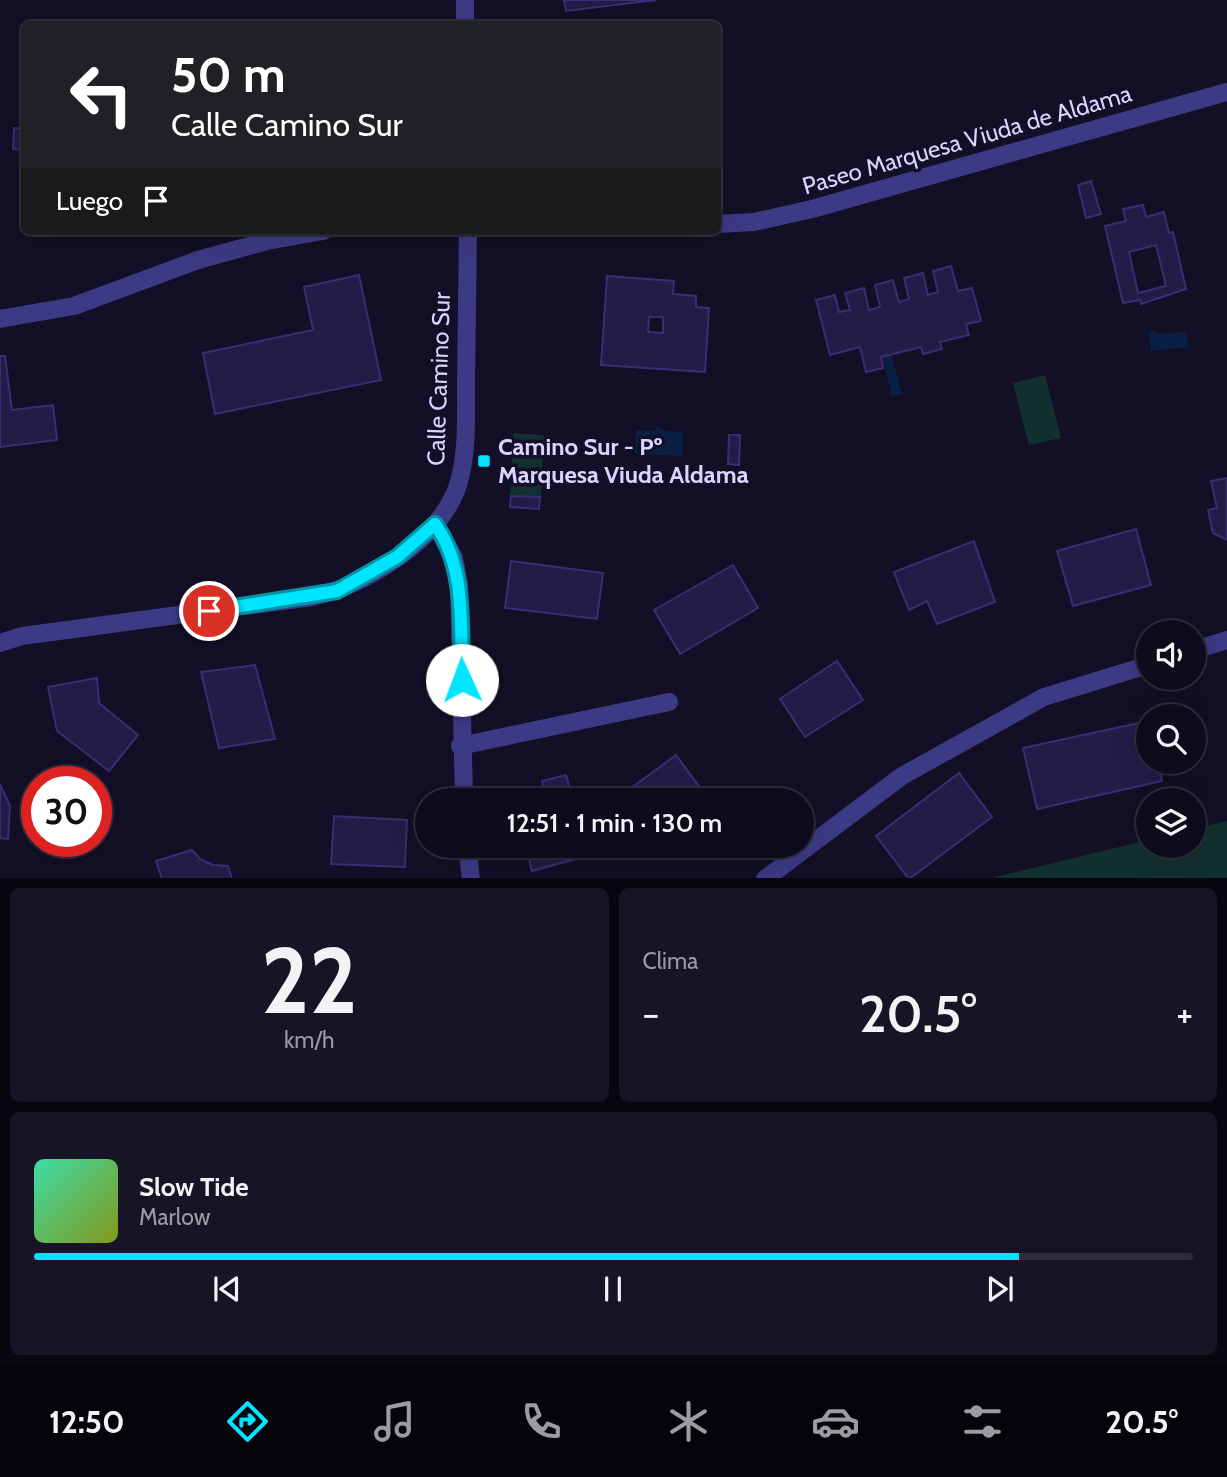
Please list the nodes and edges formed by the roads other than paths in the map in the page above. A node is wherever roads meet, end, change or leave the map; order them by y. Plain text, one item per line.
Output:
1 (465, 0) edge
2 (466, 21) edge
3 (1227, 92) edge
4 (721, 224) edge
5 (301, 235) edge
6 (468, 235) edge
7 (0, 319) edge
8 (435, 524) junction
9 (1227, 640) edge
10 (0, 643) edge
11 (1206, 646) edge
12 (1136, 668) edge
13 (669, 702) dead end
14 (460, 746) junction
15 (463, 788) edge
16 (469, 858) edge
17 (471, 878) edge
18 (765, 878) edge

1 - 2 street
3 - 4 street, Paseo Marquesa Viuda de Aldama
5 - 7 street
6 - 8 street, Calle Camino Sur
8 - 10 street, Calle Camino Sur
8 - 14 street
9 - 11 street
12 - 18 street
13 - 14 street
14 - 15 street
16 - 17 street

